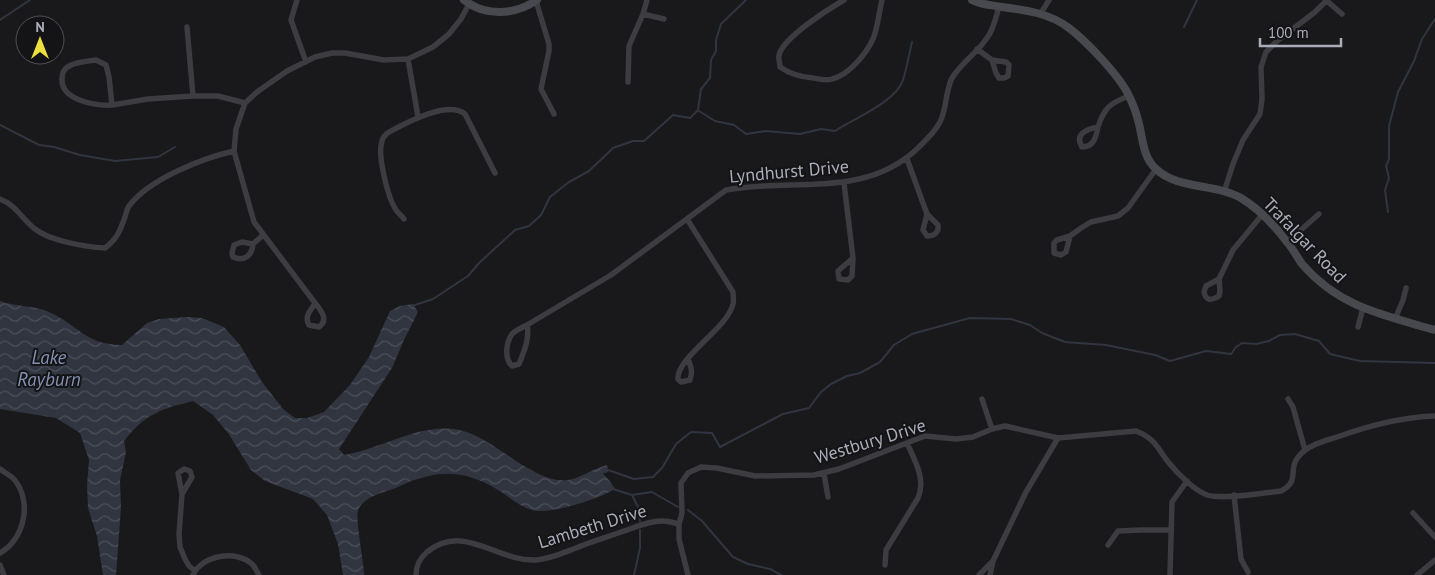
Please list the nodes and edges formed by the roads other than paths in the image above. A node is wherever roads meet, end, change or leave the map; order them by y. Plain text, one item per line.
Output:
1 (297, 0) edge
2 (537, 0) edge
3 (646, 0) edge
4 (844, 0) edge
5 (883, 0) edge
6 (972, 0) edge
7 (1049, 0) edge
8 (1327, 0) edge
9 (467, 2) edge
10 (999, 6) junction
11 (1042, 13) junction
12 (643, 14) junction
13 (1342, 14) dead end
14 (664, 19) dead end
15 (187, 27) dead end
16 (977, 49) junction
17 (408, 59) junction
18 (992, 60) dead end
19 (306, 62) junction
20 (628, 82) dead end
21 (193, 96) junction
22 (1129, 96) junction
23 (245, 103) junction
24 (112, 105) junction
25 (554, 114) dead end
26 (418, 117) junction
27 (1098, 127) dead end
28 (234, 151) junction
29 (907, 159) junction
30 (1156, 169) junction
31 (495, 173) dead end
32 (844, 183) junction
33 (1224, 192) junction
34 (0, 199) edge
35 (927, 214) dead end
36 (1319, 214) dead end
37 (1262, 216) junction
38 (404, 219) dead end
39 (687, 220) junction
40 (263, 235) junction
41 (1070, 236) dead end
42 (1287, 242) junction
43 (253, 244) dead end
44 (852, 258) dead end
45 (1219, 279) dead end
46 (1406, 288) dead end
47 (315, 303) dead end
48 (1364, 308) junction
49 (1395, 319) junction
50 (526, 325) junction
51 (1358, 327) dead end
52 (1435, 330) edge
53 (688, 359) dead end
54 (982, 399) dead end
55 (1288, 399) dead end
56 (1435, 416) edge
57 (992, 429) junction
58 (1058, 438) junction
59 (908, 443) junction
60 (1305, 450) junction
61 (0, 469) edge
62 (824, 474) junction
63 (1186, 481) junction
64 (182, 494) dead end
65 (1234, 495) junction
66 (828, 497) dead end
67 (1413, 513) dead end
68 (679, 524) junction
69 (1170, 530) junction
70 (1435, 538) edge
71 (1108, 545) dead end
72 (0, 553) edge
73 (1435, 560) edge
74 (993, 561) junction
75 (0, 565) edge
76 (885, 565) dead end
77 (1248, 572) dead end
78 (194, 573) edge
79 (4, 575) edge
80 (259, 575) edge
81 (416, 575) edge
82 (688, 575) edge
83 (979, 575) edge
84 (990, 575) edge
85 (1170, 575) edge
86 (1417, 575) edge

1 - 19 street
2 - 9 street
2 - 25 street
3 - 12 street
4 - 5 street
6 - 10 street
7 - 11 street
8 - 13 street
8 - 33 street
9 - 17 street
10 - 11 street
10 - 16 street, Lyndhurst Drive
11 - 22 street
12 - 14 street
12 - 20 street
15 - 21 street
16 - 18 street
16 - 29 street, Lyndhurst Drive
17 - 19 street
17 - 26 street
19 - 23 street
21 - 23 street
21 - 24 street
22 - 27 street
22 - 30 street
23 - 28 street
24 - 24 street
26 - 31 street
26 - 38 street
28 - 34 street
28 - 40 street
29 - 32 street, Lyndhurst Drive
29 - 35 street
30 - 33 street, Trafalgar Road
30 - 41 street
32 - 39 street, Lyndhurst Drive
32 - 44 street
33 - 37 street, Trafalgar Road
36 - 42 street
37 - 42 street, Trafalgar Road
37 - 45 street
39 - 50 street, Lyndhurst Drive
39 - 53 street
40 - 43 street
40 - 47 street
42 - 48 street, Trafalgar Road
46 - 49 street
48 - 49 street, Trafalgar Road
48 - 51 street
49 - 52 street, Trafalgar Road
50 - 50 street, Lyndhurst Drive
54 - 57 street
55 - 60 street
56 - 60 street
57 - 58 street, Westbury Drive
57 - 59 street, Westbury Drive
58 - 63 street, Westbury Drive
58 - 74 street
59 - 62 street, Westbury Drive
59 - 76 street
60 - 65 street, Westbury Drive
61 - 72 street
62 - 66 street
62 - 68 street, Westbury Drive
63 - 65 street, Westbury Drive
63 - 69 street
64 - 78 street
65 - 77 street
67 - 70 street
68 - 81 street, Lambeth Drive
68 - 82 street, Westbury Drive
69 - 71 street
69 - 85 street
73 - 86 street
74 - 83 street
74 - 84 street
75 - 79 street
78 - 80 street

